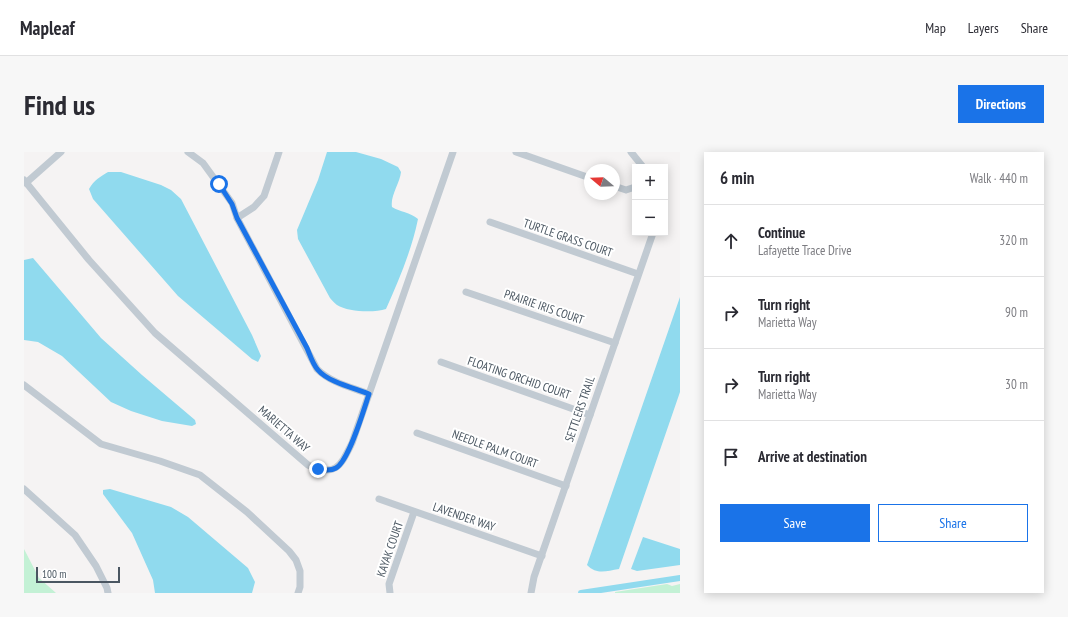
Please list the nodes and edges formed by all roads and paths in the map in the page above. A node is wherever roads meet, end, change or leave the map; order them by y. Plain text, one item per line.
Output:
1 (61, 152) edge
2 (188, 152) edge
3 (279, 152) edge
4 (452, 152) edge
5 (516, 152) edge
6 (631, 152) edge
7 (641, 164) edge
8 (584, 176) edge
9 (25, 182) edge
10 (620, 188) edge
11 (632, 188) edge
12 (237, 218) junction
13 (490, 222) dead end
14 (652, 236) edge
15 (638, 274) junction
16 (466, 292) dead end
17 (615, 343) junction
18 (441, 362) dead end
19 (24, 385) edge
20 (369, 394) junction
21 (590, 415) junction
22 (417, 433) dead end
23 (566, 486) junction
24 (24, 489) edge
25 (379, 499) dead end
26 (414, 512) junction
27 (542, 556) junction
28 (108, 593) edge
29 (298, 593) edge
30 (390, 593) edge
31 (531, 593) edge

1 - 9 street
2 - 12 street
3 - 12 street
4 - 20 street, MARIETTA WAY
5 - 8 street
6 - 7 street
9 - 20 street, MARIETTA WAY
10 - 11 street
12 - 20 street
13 - 15 street, TURTLE GRASS COURT
14 - 15 street, SETTLERS TRAIL
15 - 17 street, SETTLERS TRAIL
16 - 17 street, PRAIRIE IRIS COURT
17 - 21 street, SETTLERS TRAIL
18 - 21 street, FLOATING ORCHID COURT
19 - 29 street
21 - 23 street, SETTLERS TRAIL
22 - 23 street, NEEDLE PALM COURT
23 - 27 street, SETTLERS TRAIL
24 - 28 street
25 - 26 street, LAVENDER WAY
26 - 27 street, LAVENDER WAY
26 - 30 street, KAYAK COURT
27 - 31 street, SETTLERS TRAIL

